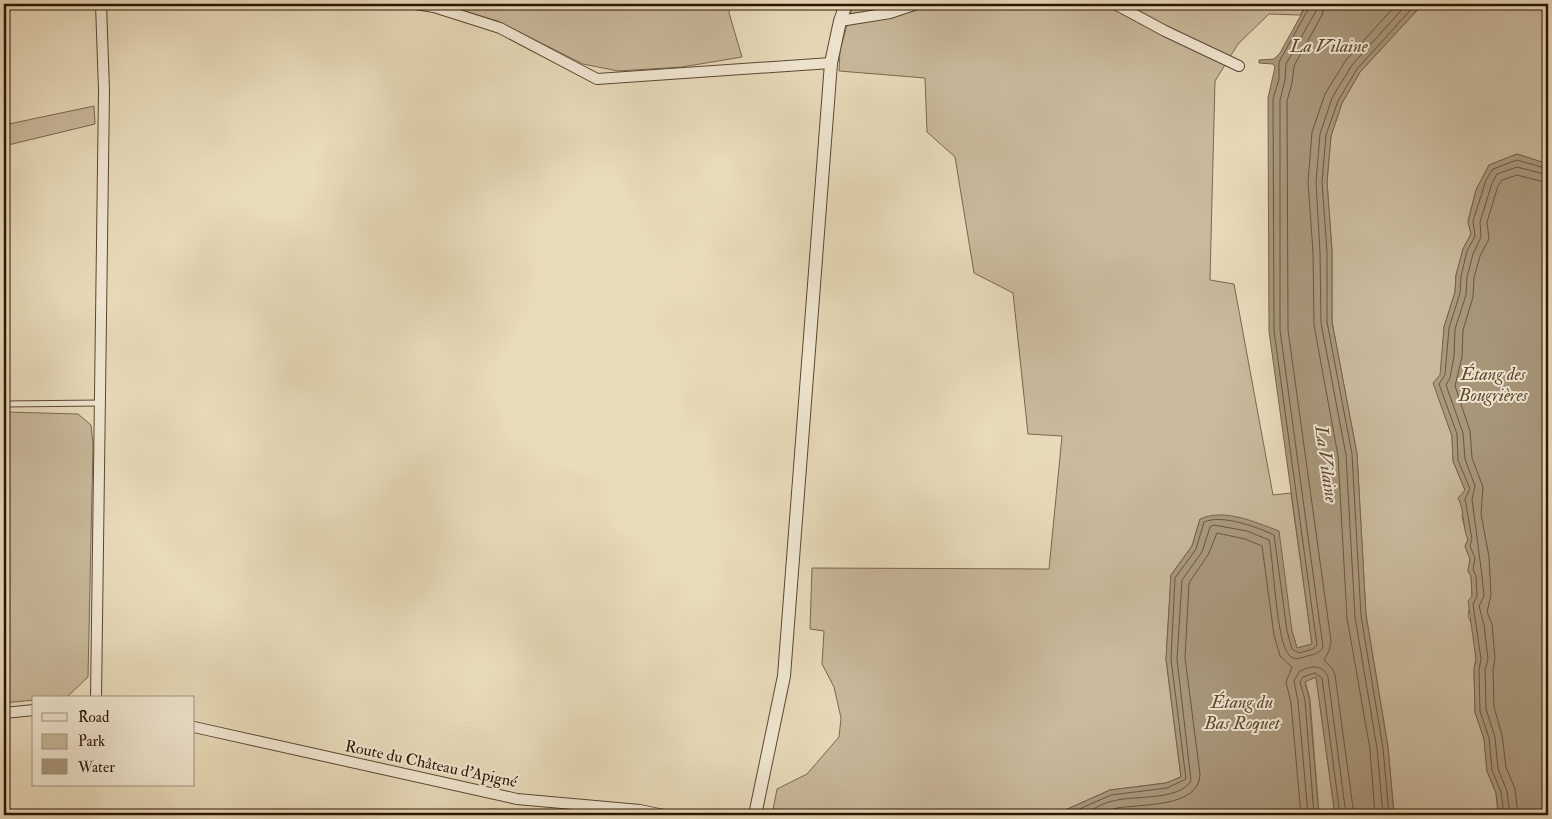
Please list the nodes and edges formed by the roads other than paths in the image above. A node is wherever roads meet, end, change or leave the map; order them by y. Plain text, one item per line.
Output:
1 (101, 4) edge
2 (416, 4) edge
3 (846, 4) edge
4 (917, 4) edge
5 (1115, 4) edge
6 (840, 21) junction
7 (831, 63) junction
8 (1239, 66) dead end
9 (101, 403) junction
10 (4, 404) edge
11 (96, 696) edge
12 (32, 710) edge
13 (4, 713) edge
14 (195, 727) edge
15 (664, 815) edge
16 (755, 815) edge

1 - 9 street
2 - 7 street
3 - 6 street
4 - 6 street
5 - 8 street
6 - 7 street
7 - 16 street
9 - 10 lane
9 - 11 street
12 - 13 street
14 - 15 street, Route du Château d'Apigné

